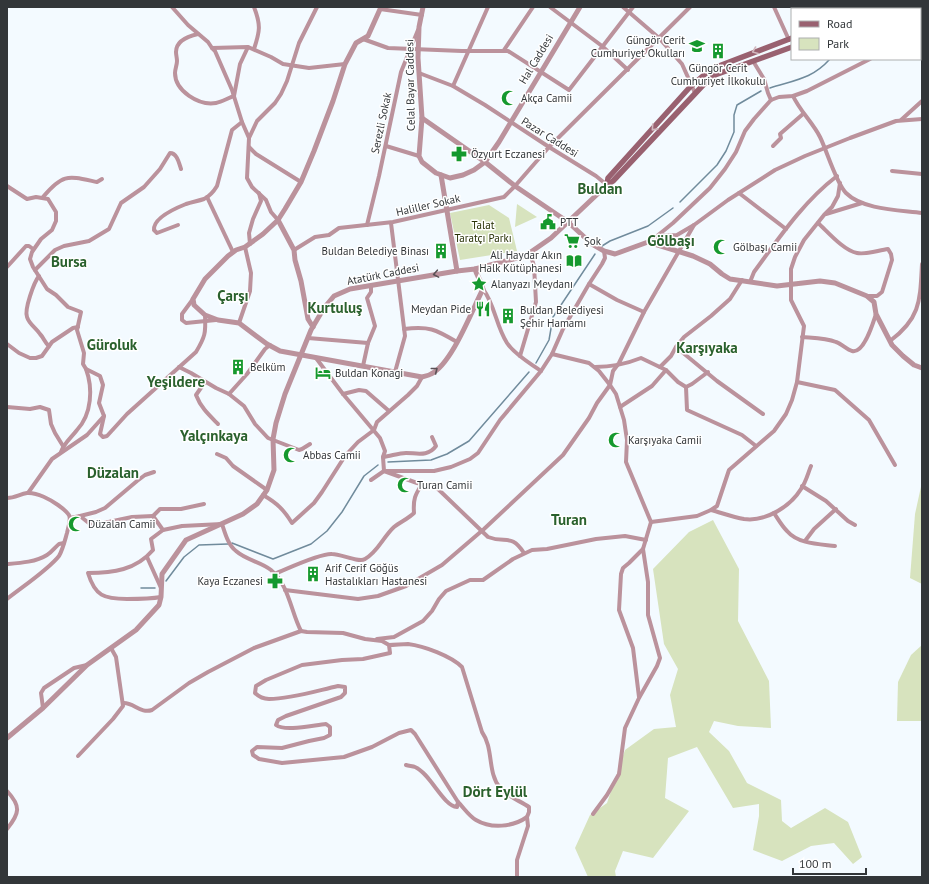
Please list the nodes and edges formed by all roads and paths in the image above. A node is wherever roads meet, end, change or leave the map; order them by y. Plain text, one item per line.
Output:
1 (172, 7) edge
2 (254, 7) edge
3 (317, 7) edge
4 (423, 7) edge
5 (488, 7) edge
6 (533, 7) edge
7 (550, 7) edge
8 (580, 7) edge
9 (623, 7) edge
10 (633, 7) edge
11 (690, 7) edge
12 (774, 7) edge
13 (380, 8) edge
14 (629, 11) junction
15 (422, 15) junction
16 (571, 22) junction
17 (419, 27) junction
18 (198, 34) junction
19 (659, 38) junction
20 (363, 39) junction
21 (790, 39) edge
22 (602, 46) junction
23 (248, 47) junction
24 (791, 47) edge
25 (212, 48) junction
26 (254, 49) junction
27 (410, 49) junction
28 (418, 49) junction
29 (504, 50) junction
30 (468, 51) junction
31 (868, 60) edge
32 (753, 61) junction
33 (345, 64) junction
34 (291, 66) junction
35 (628, 70) junction
36 (540, 72) junction
37 (419, 73) junction
38 (692, 85) junction
39 (453, 86) junction
40 (695, 93) junction
41 (234, 96) junction
42 (793, 96) junction
43 (771, 100) junction
44 (922, 101) edge
45 (803, 114) junction
46 (422, 118) junction
47 (922, 119) edge
48 (901, 121) junction
49 (242, 122) junction
50 (510, 122) junction
51 (249, 138) junction
52 (386, 146) junction
53 (773, 146) dead end
54 (249, 147) junction
55 (549, 147) junction
56 (825, 148) junction
57 (419, 156) junction
58 (485, 162) junction
59 (181, 169) dead end
60 (892, 171) dead end
61 (922, 174) edge
62 (441, 175) junction
63 (837, 176) junction
64 (102, 179) dead end
65 (301, 182) junction
66 (840, 183) junction
67 (607, 185) junction
68 (7, 186) edge
69 (515, 186) junction
70 (259, 193) junction
71 (739, 193) junction
72 (43, 197) junction
73 (207, 197) junction
74 (862, 203) junction
75 (447, 210) junction
76 (922, 213) edge
77 (824, 215) junction
78 (278, 220) junction
79 (568, 222) junction
80 (391, 223) junction
81 (818, 223) junction
82 (178, 225) dead end
83 (367, 225) junction
84 (694, 225) junction
85 (786, 229) junction
86 (657, 236) junction
87 (648, 242) junction
88 (247, 246) junction
89 (33, 249) junction
90 (294, 250) junction
91 (604, 251) junction
92 (679, 251) junction
93 (233, 252) junction
94 (530, 253) junction
95 (922, 264) edge
96 (7, 267) edge
97 (475, 269) junction
98 (34, 270) junction
99 (457, 271) junction
100 (39, 276) junction
101 (742, 280) junction
102 (398, 281) junction
103 (750, 282) junction
104 (589, 284) junction
105 (790, 285) junction
106 (371, 286) junction
107 (483, 289) junction
108 (867, 296) junction
109 (194, 299) junction
110 (644, 312) junction
111 (876, 314) junction
112 (205, 318) junction
113 (239, 323) junction
114 (78, 327) junction
115 (313, 327) junction
116 (404, 329) junction
117 (802, 337) junction
118 (308, 338) junction
119 (890, 341) junction
120 (457, 342) junction
121 (368, 343) junction
122 (7, 344) edge
123 (270, 345) junction
124 (49, 346) junction
125 (676, 347) junction
126 (302, 353) junction
127 (552, 354) junction
128 (520, 356) junction
129 (316, 358) junction
130 (617, 365) junction
131 (363, 366) junction
132 (180, 367) junction
133 (660, 367) junction
134 (595, 368) junction
135 (922, 368) edge
136 (86, 369) junction
137 (666, 370) junction
138 (541, 371) junction
139 (395, 372) junction
140 (708, 372) junction
141 (422, 377) junction
142 (205, 382) junction
143 (797, 382) junction
144 (610, 385) junction
145 (686, 387) junction
146 (229, 394) junction
147 (343, 394) junction
148 (7, 407) edge
149 (620, 407) junction
150 (389, 411) junction
151 (764, 414) dead end
152 (104, 416) junction
153 (218, 424) dead end
154 (374, 430) junction
155 (432, 437) dead end
156 (273, 439) junction
157 (310, 444) dead end
158 (63, 446) junction
159 (756, 446) junction
160 (61, 453) junction
161 (217, 454) dead end
162 (383, 457) junction
163 (895, 465) dead end
164 (811, 466) dead end
165 (384, 471) junction
166 (154, 472) dead end
167 (370, 480) dead end
168 (422, 484) junction
169 (802, 486) junction
170 (267, 490) junction
171 (28, 493) junction
172 (263, 495) junction
173 (7, 498) edge
174 (204, 504) dead end
175 (836, 509) junction
176 (711, 510) junction
177 (774, 513) junction
178 (80, 516) junction
179 (153, 516) junction
180 (70, 518) junction
181 (652, 522) junction
182 (222, 524) junction
183 (855, 524) dead end
184 (163, 530) junction
185 (481, 532) junction
186 (646, 540) junction
187 (806, 541) junction
188 (64, 543) junction
189 (835, 546) dead end
190 (643, 549) junction
191 (524, 553) junction
192 (147, 557) junction
193 (7, 564) edge
194 (274, 574) junction
195 (162, 588) junction
196 (285, 590) junction
197 (161, 597) junction
198 (7, 599) edge
199 (301, 631) junction
200 (370, 640) junction
201 (389, 645) junction
202 (111, 648) junction
203 (87, 664) junction
204 (639, 698) junction
205 (124, 703) junction
206 (43, 708) junction
207 (7, 738) edge
208 (78, 756) dead end
209 (406, 765) dead end
210 (7, 791) edge
211 (458, 802) junction
212 (593, 814) dead end
213 (527, 817) junction
214 (7, 829) edge
215 (517, 877) edge

1 - 18 street
2 - 26 street
3 - 34 street
4 - 15 street, Celal Bayar Caddesi
5 - 30 street
6 - 29 street
7 - 16 street
8 - 16 street, Hal Caddesi
9 - 14 street
10 - 14 street
11 - 19 street, Haliller Sokak
12 - 21 street
13 - 15 street
13 - 20 street
14 - 19 street
14 - 22 street
15 - 17 street, Celal Bayar Caddesi
16 - 22 street
16 - 36 street, Hal Caddesi
17 - 27 street, Serezli Sokak
17 - 28 street, Celal Bayar Caddesi
18 - 25 street
18 - 41 street
19 - 35 street, Haliller Sokak
19 - 38 street
20 - 27 street
20 - 33 street
21 -> 38 main road
22 - 35 street
22 - 36 street
23 - 25 street
23 - 26 street
23 - 41 street
24 - 32 main road
25 - 41 street
26 - 34 street
27 - 28 street
27 - 52 street, Serezli Sokak
28 - 30 street
28 - 37 street, Celal Bayar Caddesi
29 - 30 street
29 - 36 street
30 - 39 street
31 - 42 street
32 - 40 main road
32 - 43 street
33 - 34 street
33 - 65 street
34 - 51 street
35 - 55 street, Haliller Sokak
36 - 50 street, Hal Caddesi
37 - 39 street, Pazar Caddesi
37 - 46 street, Celal Bayar Caddesi
38 - 40 street
38 -> 67 main road
39 - 50 street, Pazar Caddesi
40 - 67 main road
41 - 49 street
42 - 43 street
42 - 45 street
43 - 86 street
44 - 48 street
45 - 53 street
45 - 56 street
46 - 57 street, Celal Bayar Caddesi
46 - 58 street
47 - 48 street
48 - 56 street
49 - 51 street
49 - 73 street
50 - 55 street, Pazar Caddesi
50 - 58 street, Hal Caddesi
51 - 54 street
52 - 57 street
52 - 83 street, Serezli Sokak
54 - 65 street
54 - 70 street
55 - 67 street, Pazar Caddesi
55 - 69 street, Haliller Sokak
56 - 63 street
56 - 71 street
57 - 62 street
58 - 62 street, Hal Caddesi
58 - 69 street
59 - 98 street
60 - 61 street
62 - 75 street
63 - 66 street
63 - 85 street
64 - 72 street
65 - 78 street
66 - 74 street
66 - 77 street
67 - 79 street, Atatürk Caddesi
68 - 72 street
69 - 75 street, Haliller Sokak
69 - 79 street
70 - 78 street
70 - 88 street
71 - 84 street
71 - 85 street
72 - 89 street
73 - 82 street
73 - 93 street
74 - 76 street
74 - 77 street
75 - 80 street, Haliller Sokak
75 - 99 street
77 - 81 street
78 - 88 street
78 - 90 street
79 - 91 street
79 - 94 street, Atatürk Caddesi
80 - 83 street, Haliller Sokak
80 - 102 street
81 - 105 street
81 - 108 street
83 - 90 street, Haliller Sokak
84 - 86 street
84 - 92 street
85 - 103 street
86 - 87 street
87 - 91 street
87 - 92 street
88 - 93 street
88 - 113 street
89 - 96 street
89 - 98 street
90 - 115 street
91 - 104 street
92 - 101 street
92 - 110 street
93 - 109 street
94 - 97 street, Atatürk Caddesi
94 - 128 street
95 - 119 street
97 - 99 street, Atatürk Caddesi
97 - 107 street
98 - 100 street
99 -> 102 street, Atatürk Caddesi
100 - 114 street
100 - 124 street
101 - 103 street
101 - 125 street
102 - 106 street, Atatürk Caddesi
102 - 116 street
103 - 105 street
104 - 110 street
104 - 127 street
105 - 108 street
105 - 117 street
106 - 115 street, Atatürk Caddesi
106 - 121 street
107 - 120 street
107 - 128 street
108 - 111 street
109 - 112 street
109 - 112 street
110 - 130 street
111 - 117 street
111 - 119 street
112 - 113 street
112 - 132 street
113 - 123 street
114 - 124 street
114 - 136 street
115 - 118 street, Atatürk Caddesi
116 - 120 street
116 - 139 street
117 - 143 street
118 - 121 street
118 - 126 street, Atatürk Caddesi
119 - 135 street
141 -> 120 street
121 - 131 street
122 - 124 street
123 - 126 street
123 - 146 street
125 - 133 street
125 - 140 street
126 - 129 street
126 - 156 street, Atatürk Caddesi
127 - 134 street
127 - 138 street
128 - 138 street
129 - 131 street
129 - 147 street
130 - 133 street
130 - 134 street
130 - 144 street
131 - 139 street
132 - 142 street
132 - 152 street
133 - 137 street
134 - 144 street
136 - 152 street
136 - 158 street
137 - 145 street
137 - 149 street
138 - 165 street
139 - 141 street
140 - 145 street
140 - 151 street
141 - 150 street
142 - 146 street
142 - 153 street
143 - 159 street
143 - 163 street
144 - 149 street
144 - 185 street
145 - 159 street
146 - 156 street
147 - 150 street
147 - 154 street
148 - 158 street
149 - 181 street
150 - 154 street
152 - 160 street
154 - 162 street
154 - 172 street
155 - 162 street
156 - 157 street
156 - 170 street, Atatürk Caddesi
158 - 160 street
159 - 176 street
160 - 171 street
161 - 170 street
162 - 165 street
164 - 169 street
165 - 167 street
165 - 168 street
166 - 178 street
168 - 185 street
168 - 194 street
169 - 175 street
169 - 177 street
170 - 172 street, Atatürk Caddesi
171 - 173 street
171 - 180 street
172 - 182 street, Atatürk Caddesi
174 - 179 street
175 - 183 street
175 - 187 street
176 - 177 street
176 - 181 street
177 - 187 street
178 - 179 street
178 - 180 street
179 - 184 street
180 - 188 street
181 - 186 street
182 - 184 street
182 - 194 street
182 - 195 street, Atatürk Caddesi
184 - 192 street
185 - 191 street
185 - 196 street
186 - 190 street
186 - 191 street
187 - 189 street
188 - 193 street
188 - 198 street
190 - 204 street
190 - 204 street
191 - 200 street
192 - 195 street
192 - 197 street
194 - 196 street
195 - 197 street, Atatürk Caddesi
196 - 199 street
197 - 202 street
199 - 200 street
199 - 205 street
200 - 201 street
201 - 211 street
201 - 213 street
202 - 203 street
202 - 205 street
203 - 206 street
203 - 206 street
204 - 212 street
205 - 208 street
206 - 207 street
209 - 211 street
210 - 214 street
211 - 213 street
213 - 215 street

